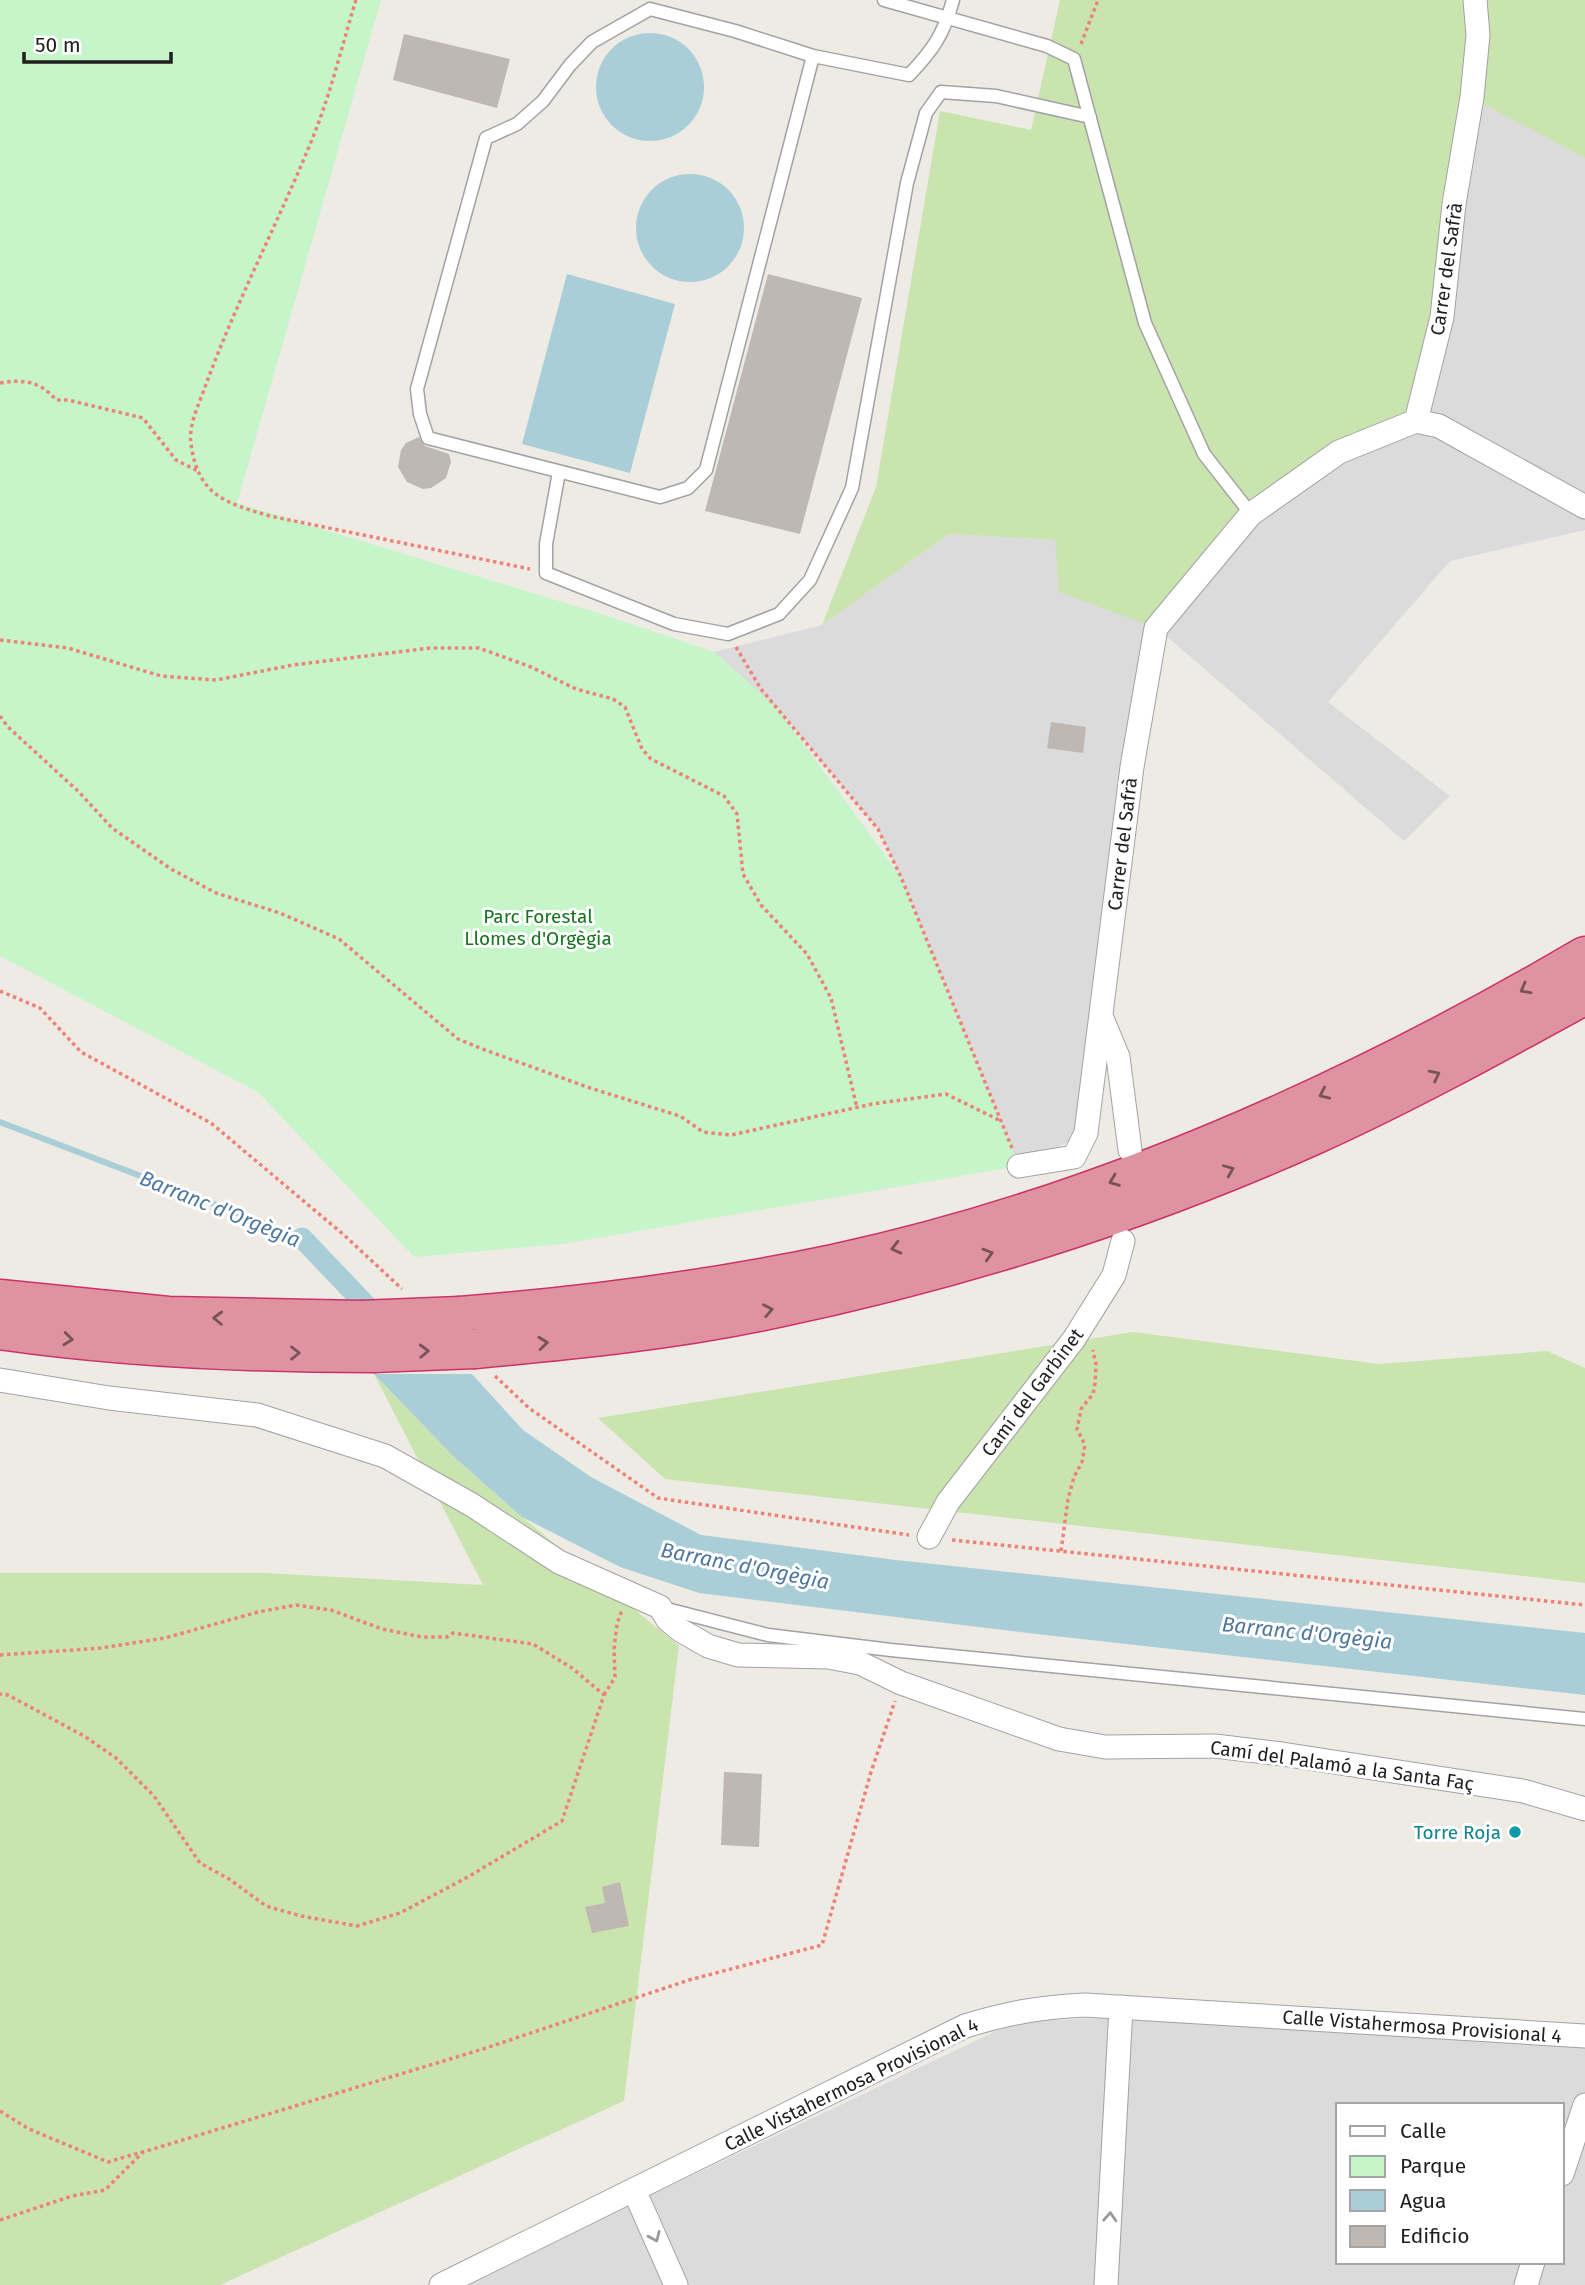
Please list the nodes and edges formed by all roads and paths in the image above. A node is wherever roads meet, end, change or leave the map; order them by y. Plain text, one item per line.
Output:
1 (356, 0) edge
2 (884, 0) edge
3 (953, 0) edge
4 (1098, 0) edge
5 (1475, 0) edge
6 (948, 18) junction
7 (813, 56) junction
8 (1074, 59) junction
9 (1090, 117) junction
10 (0, 383) edge
11 (1416, 421) junction
12 (198, 471) junction
13 (559, 472) junction
14 (1585, 507) edge
15 (1251, 514) junction
16 (546, 573) junction
17 (728, 634) junction
18 (0, 640) edge
19 (0, 716) edge
20 (1585, 956) edge
21 (0, 990) edge
22 (1585, 995) edge
23 (1099, 1013) junction
24 (857, 1108) junction
25 (1001, 1121) junction
26 (1130, 1150) dead end
27 (1019, 1166) joint
28 (1123, 1241) dead end
29 (403, 1290) dead end
30 (0, 1299) edge
31 (1093, 1309) junction
32 (0, 1331) edge
33 (366, 1336) junction
34 (475, 1346) junction
35 (0, 1380) edge
36 (929, 1537) junction
37 (1061, 1551) junction
38 (629, 1592) junction
39 (1585, 1605) edge
40 (660, 1607) junction
41 (0, 1655) edge
42 (901, 1683) junction
43 (0, 1694) edge
44 (604, 1695) junction
45 (1585, 1719) edge
46 (1585, 1810) edge
47 (1121, 2007) junction
48 (1585, 2036) edge
49 (1585, 2105) edge
50 (0, 2111) edge
51 (143, 2152) junction
52 (1564, 2168) edge
53 (634, 2190) junction
54 (0, 2220) edge
55 (1532, 2264) edge
56 (441, 2285) edge
57 (676, 2285) edge
58 (1106, 2285) edge
59 (1526, 2285) edge

1 - 12 path
2 - 6 lane
3 - 6 lane
4 - 8 path
5 - 11 street, Carrer del Safrà
6 - 7 lane
6 - 8 lane
7 - 13 lane
7 - 13 lane
8 - 9 lane
9 - 15 lane
9 - 17 lane
10 - 12 path
11 - 14 street
11 - 15 street, Carrer del Safrà
12 - 16 path
13 - 16 lane
15 - 23 street, Carrer del Safrà
16 - 17 lane
17 - 25 path
18 - 24 path
19 - 24 path
20 -> 34 highway
21 - 29 path
34 -> 22 highway
23 - 26 street
23 - 27 street, Carrer del Safrà
24 - 25 path
25 - 27 path
28 - 31 street, Camí del Garbinet
33 -> 30 highway
31 - 36 street, Camí del Garbinet
31 - 37 path
32 -> 33 highway
33 - 34 highway, bridge
34 - 36 path
35 - 38 street, Camí del Palamó a la Santa Faç
36 - 37 path
37 - 39 path
38 - 40 street, Camí del Palamó a la Santa Faç
38 - 44 path
40 - 42 street, Camí del Palamó a la Santa Faç
40 - 45 lane
41 - 44 path
42 - 46 street, Camí del Palamó a la Santa Faç
42 - 51 path
43 - 44 path
47 - 48 street, Calle Vistahermosa Provisional 4
47 - 53 street, Calle Vistahermosa Provisional 4
58 -> 47 street
49 - 52 street
50 - 51 path
51 - 54 path
53 - 56 street, Calle Vistahermosa Provisional 4
53 -> 57 street
55 - 59 street

